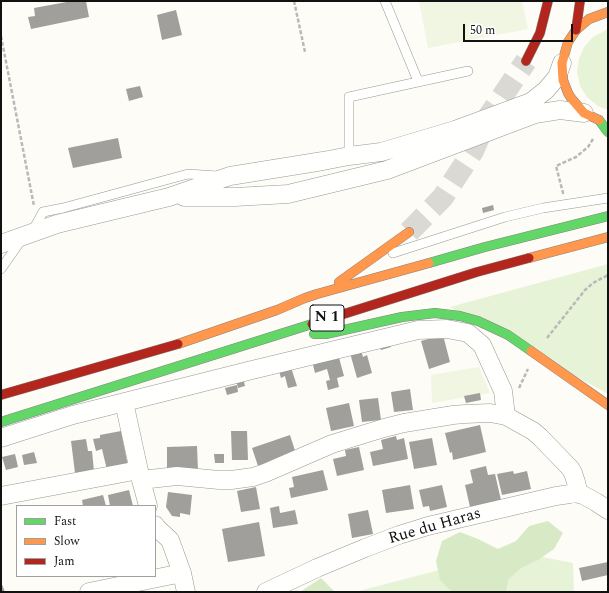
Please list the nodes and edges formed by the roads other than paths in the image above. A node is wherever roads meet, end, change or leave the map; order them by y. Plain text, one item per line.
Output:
1 (385, 1) edge
2 (548, 1) edge
3 (580, 1) edge
4 (608, 12) edge
5 (576, 30) junction
6 (526, 61) tunnel mouth
7 (562, 63) junction
8 (468, 71) dead end
9 (418, 81) junction
10 (591, 117) junction
11 (608, 132) edge
12 (349, 156) junction
13 (293, 166) junction
14 (230, 176) junction
15 (296, 192) junction
16 (169, 197) junction
17 (608, 198) edge
18 (608, 216) edge
19 (409, 232) tunnel mouth
20 (28, 234) junction
21 (608, 238) edge
22 (1, 244) edge
23 (369, 260) junction
24 (1, 269) edge
25 (326, 285) junction
26 (394, 310) dead end
27 (245, 354) dead end
28 (1, 395) edge
29 (124, 402) junction
30 (608, 405) edge
31 (48, 407) junction
32 (506, 416) junction
33 (1, 422) edge
34 (1, 438) edge
35 (140, 475) junction
36 (576, 493) junction
37 (1, 496) edge
38 (148, 505) edge
39 (608, 510) edge
40 (156, 527) edge
41 (182, 573) junction
42 (89, 592) edge
43 (186, 592) edge
44 (266, 592) edge

1 - 9 lane
2 - 6 main road
3 - 5 main road
4 - 5 main road
5 - 7 main road
7 - 10 main road
7 - 12 street
8 - 9 lane
9 - 12 lane
10 - 11 main road
10 - 15 street
12 - 13 street
13 - 14 street
13 - 15 street
13 - 15 street
14 - 16 street
14 - 20 lane
15 - 16 street
16 - 20 street
17 - 23 lane
18 - 25 main road, N 1
19 - 23 main road
20 - 22 street
20 - 24 lane
21 - 31 main road, N 1
23 - 25 main road
25 - 28 main road, N 1
26 - 30 main road
27 - 31 main road
29 - 32 street
29 - 34 street
29 - 35 street
31 - 33 main road, N 1
32 - 35 street
32 - 36 street
35 - 37 street
35 - 38 street
36 - 39 street
36 - 44 street, Rue du Haras
40 - 41 street
41 - 42 street
41 - 43 street

